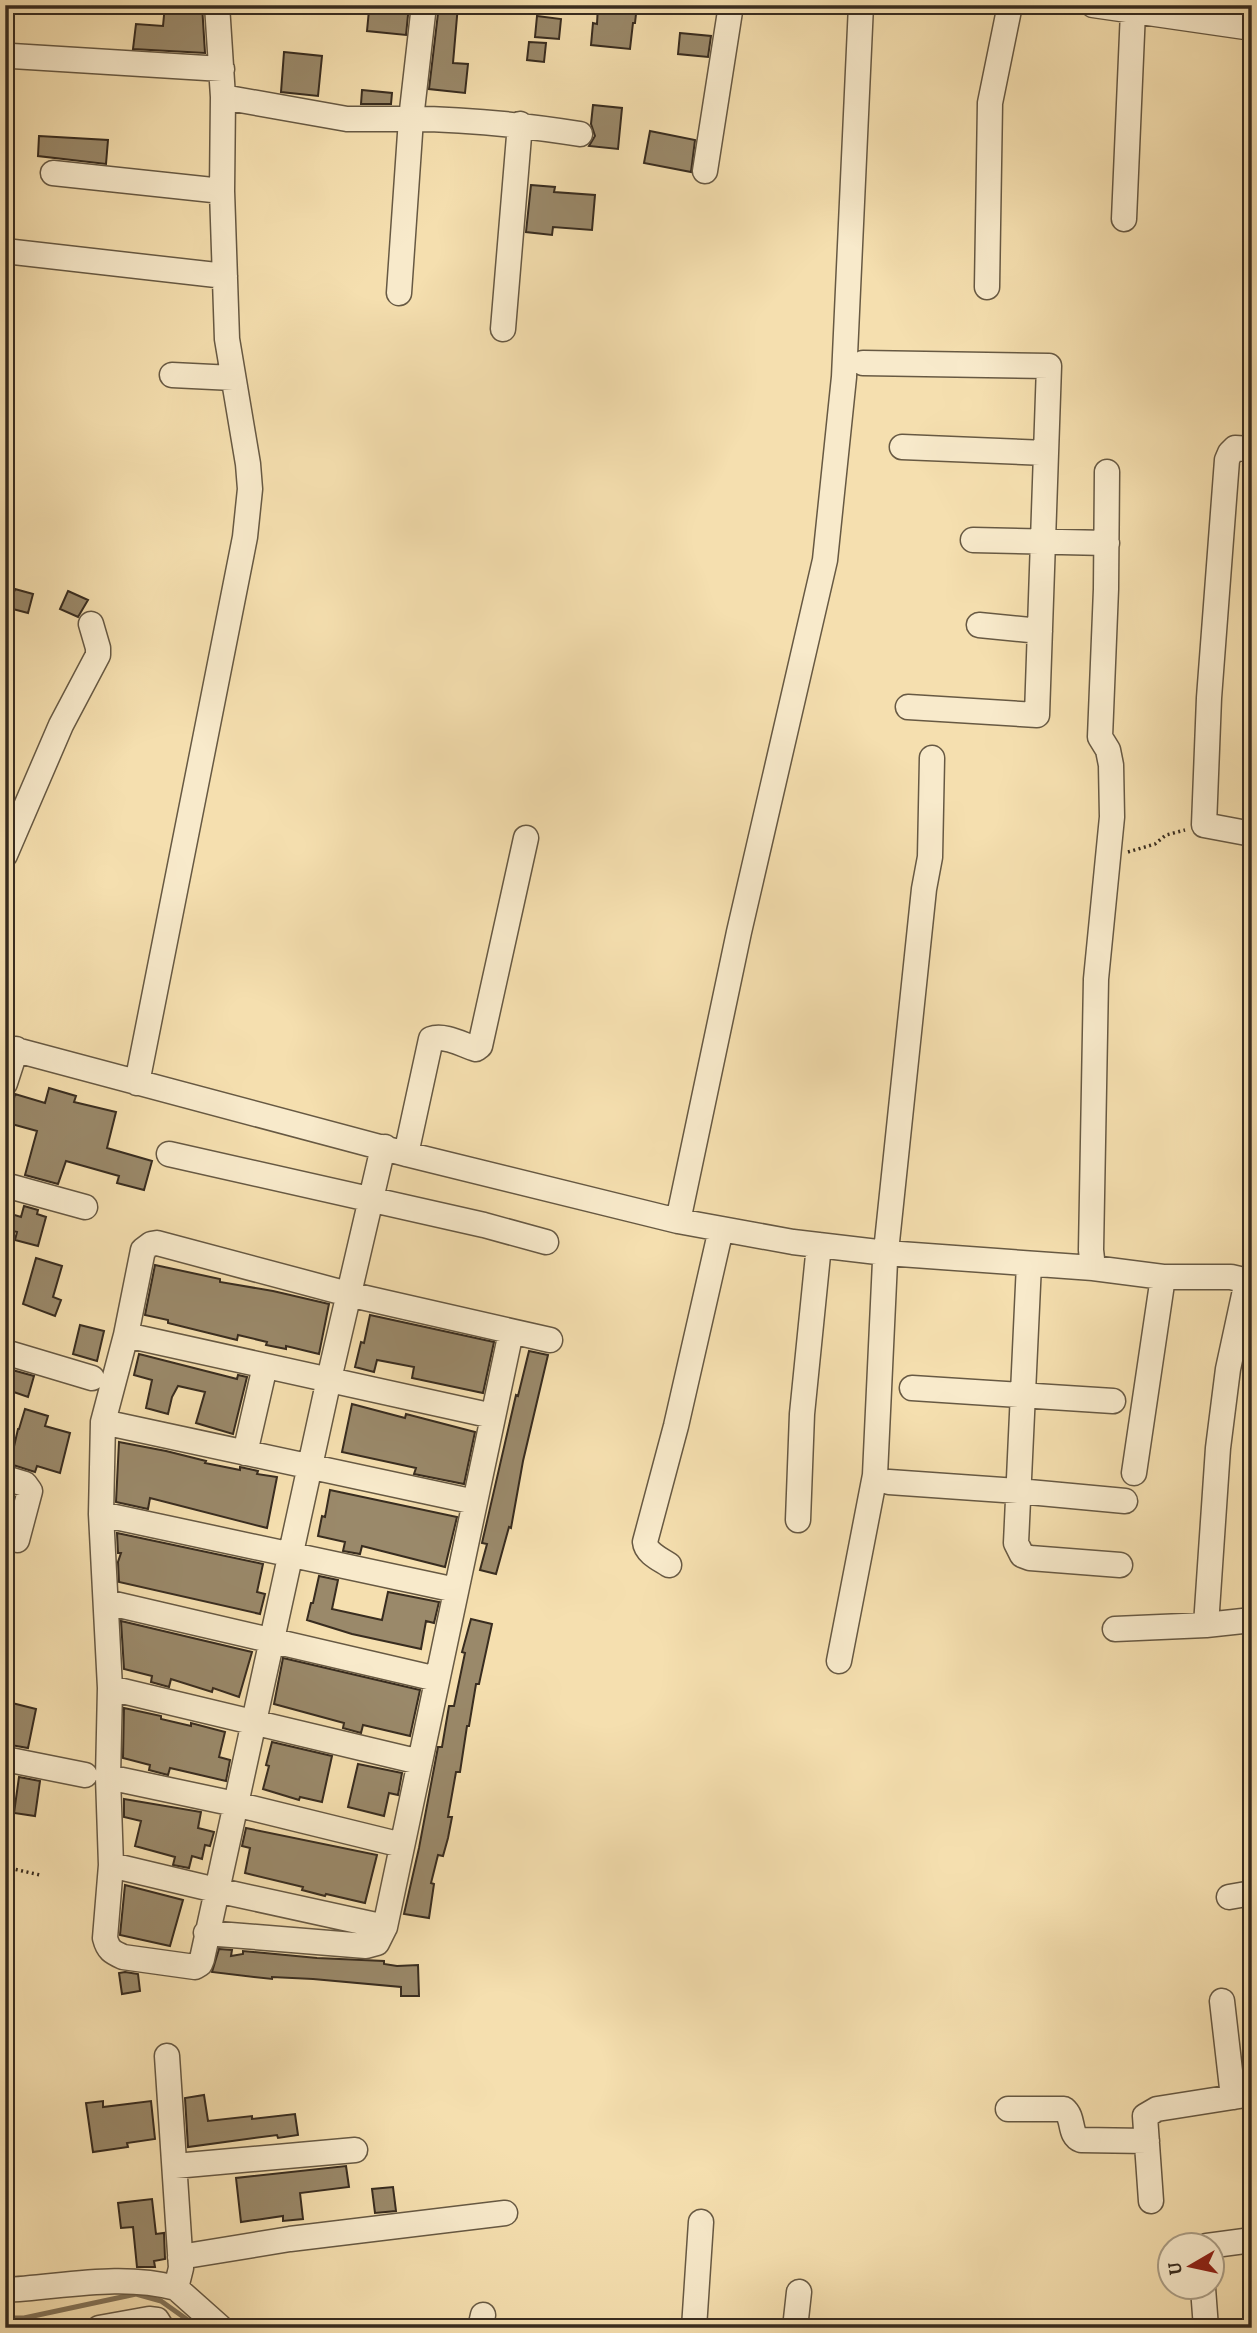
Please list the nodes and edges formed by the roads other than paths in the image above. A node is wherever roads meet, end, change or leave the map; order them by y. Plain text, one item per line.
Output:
1 (217, 5) edge
2 (424, 5) edge
3 (731, 5) edge
4 (861, 5) edge
5 (1010, 5) edge
6 (1093, 5) edge
7 (1132, 11) junction
8 (1252, 28) edge
9 (12, 56) dead end
10 (222, 69) junction
11 (223, 97) junction
12 (411, 119) junction
13 (520, 124) junction
14 (580, 134) dead end
15 (705, 170) dead end
16 (53, 173) dead end
17 (222, 191) junction
18 (1124, 219) dead end
19 (5, 251) edge
20 (225, 276) junction
21 (986, 286) dead end
22 (399, 293) dead end
23 (503, 330) dead end
24 (863, 363) dead end
25 (172, 375) dead end
26 (233, 378) junction
27 (902, 447) dead end
28 (1252, 449) edge
29 (1046, 453) junction
30 (1107, 472) dead end
31 (973, 540) dead end
32 (1043, 542) junction
33 (1107, 544) junction
34 (91, 624) dead end
35 (979, 625) dead end
36 (1040, 631) junction
37 (908, 707) dead end
38 (932, 758) dead end
39 (1252, 834) edge
40 (526, 838) dead end
41 (5, 855) edge
42 (10, 1061) edge
43 (137, 1083) junction
44 (169, 1154) dead end
45 (384, 1167) junction
46 (5, 1185) edge
47 (85, 1208) dead end
48 (681, 1210) junction
49 (546, 1242) dead end
50 (718, 1242) junction
51 (886, 1254) junction
52 (818, 1259) junction
53 (1092, 1259) junction
54 (1029, 1264) junction
55 (1163, 1277) junction
56 (1249, 1281) edge
57 (348, 1294) junction
58 (511, 1332) junction
59 (126, 1335) junction
60 (550, 1340) dead end
61 (5, 1352) edge
62 (265, 1366) junction
63 (92, 1378) dead end
64 (329, 1380) junction
65 (912, 1388) dead end
66 (1022, 1393) junction
67 (1113, 1401) dead end
68 (493, 1416) junction
69 (103, 1422) junction
70 (245, 1453) junction
71 (310, 1466) junction
72 (1134, 1473) dead end
73 (5, 1478) edge
74 (889, 1482) dead end
75 (1018, 1491) junction
76 (1125, 1501) dead end
77 (475, 1502) junction
78 (101, 1514) junction
79 (798, 1520) dead end
80 (17, 1540) dead end
81 (290, 1554) junction
82 (1120, 1564) dead end
83 (669, 1565) dead end
84 (456, 1590) junction
85 (106, 1602) junction
86 (1252, 1620) edge
87 (1206, 1625) junction
88 (1115, 1629) dead end
89 (271, 1640) junction
90 (839, 1661) dead end
91 (438, 1678) junction
92 (110, 1688) junction
93 (253, 1722) junction
94 (5, 1759) edge
95 (419, 1762) junction
96 (97, 1776) junction
97 (235, 1804) junction
98 (402, 1845) junction
99 (111, 1865) junction
100 (216, 1891) junction
101 (385, 1927) junction
102 (206, 1933) junction
103 (1222, 2001) dead end
104 (167, 2056) dead end
105 (1242, 2095) edge
106 (1009, 2109) dead end
107 (1147, 2141) junction
108 (355, 2150) dead end
109 (176, 2166) junction
110 (1151, 2201) dead end
111 (505, 2213) dead end
112 (701, 2222) dead end
113 (1252, 2240) edge
114 (1226, 2243) edge
115 (180, 2257) junction
116 (5, 2290) edge
117 (799, 2292) dead end
118 (1204, 2302) edge
119 (160, 2304) edge
120 (99, 2328) edge
121 (221, 2328) edge
122 (694, 2328) edge
123 (795, 2328) edge
124 (1206, 2328) edge

1 - 10 street
2 - 12 street
3 - 15 street
4 - 48 street
5 - 21 street
6 - 7 street
7 - 8 street
7 - 18 street
9 - 10 street
10 - 11 street
11 - 12 street
11 - 17 street
12 - 13 street
12 - 22 street
13 - 14 street
13 - 23 street
16 - 17 street
17 - 20 street
19 - 20 street
20 - 26 street
24 - 29 street
25 - 26 street
26 - 43 street
27 - 29 street
28 - 39 street
29 - 32 street
30 - 33 street
31 - 32 street
32 - 33 street
32 - 36 street
33 - 53 street
34 - 41 street
35 - 36 street
36 - 37 street
38 - 51 street
40 - 45 street
42 - 43 street
43 - 45 street
44 - 45 street
45 - 48 street
45 - 49 street
45 - 57 street
46 - 47 street
48 - 50 street
50 - 52 street
50 - 83 street
51 - 52 street
51 - 54 street
51 - 90 street
52 - 79 street
53 - 54 street
53 - 55 street
54 - 66 street
55 - 56 street
55 - 72 street
56 - 87 street
57 - 58 street
57 - 59 street
57 - 64 street
58 - 60 street
58 - 68 street
59 - 62 street
59 - 69 street
61 - 63 street
62 - 64 street
62 - 70 street
64 - 68 street
64 - 71 street
65 - 66 street
66 - 67 street
66 - 75 street
68 - 77 street
69 - 70 street
69 - 78 street
70 - 71 street
71 - 77 street
71 - 81 street
73 - 80 street
74 - 75 street
75 - 76 street
75 - 82 street
77 - 84 street
78 - 81 street
78 - 85 street
81 - 84 street
81 - 89 street
84 - 91 street
85 - 89 street
85 - 92 street
86 - 87 street
87 - 88 street
89 - 91 street
89 - 93 street
91 - 95 street
92 - 93 street
92 - 96 street
93 - 95 street
93 - 97 street
94 - 96 street
95 - 98 street
96 - 97 street
96 - 99 street
97 - 98 street
97 - 100 street
98 - 101 street
99 - 100 street
99 - 102 street
100 - 101 street
100 - 102 street
101 - 102 street
103 - 105 street
104 - 109 street
105 - 107 street
106 - 107 street
107 - 110 street
108 - 109 street
109 - 115 street
111 - 115 street
112 - 122 street
113 - 114 street
115 - 119 street
116 - 119 street
117 - 123 street
118 - 124 street
119 - 120 street
119 - 121 street

